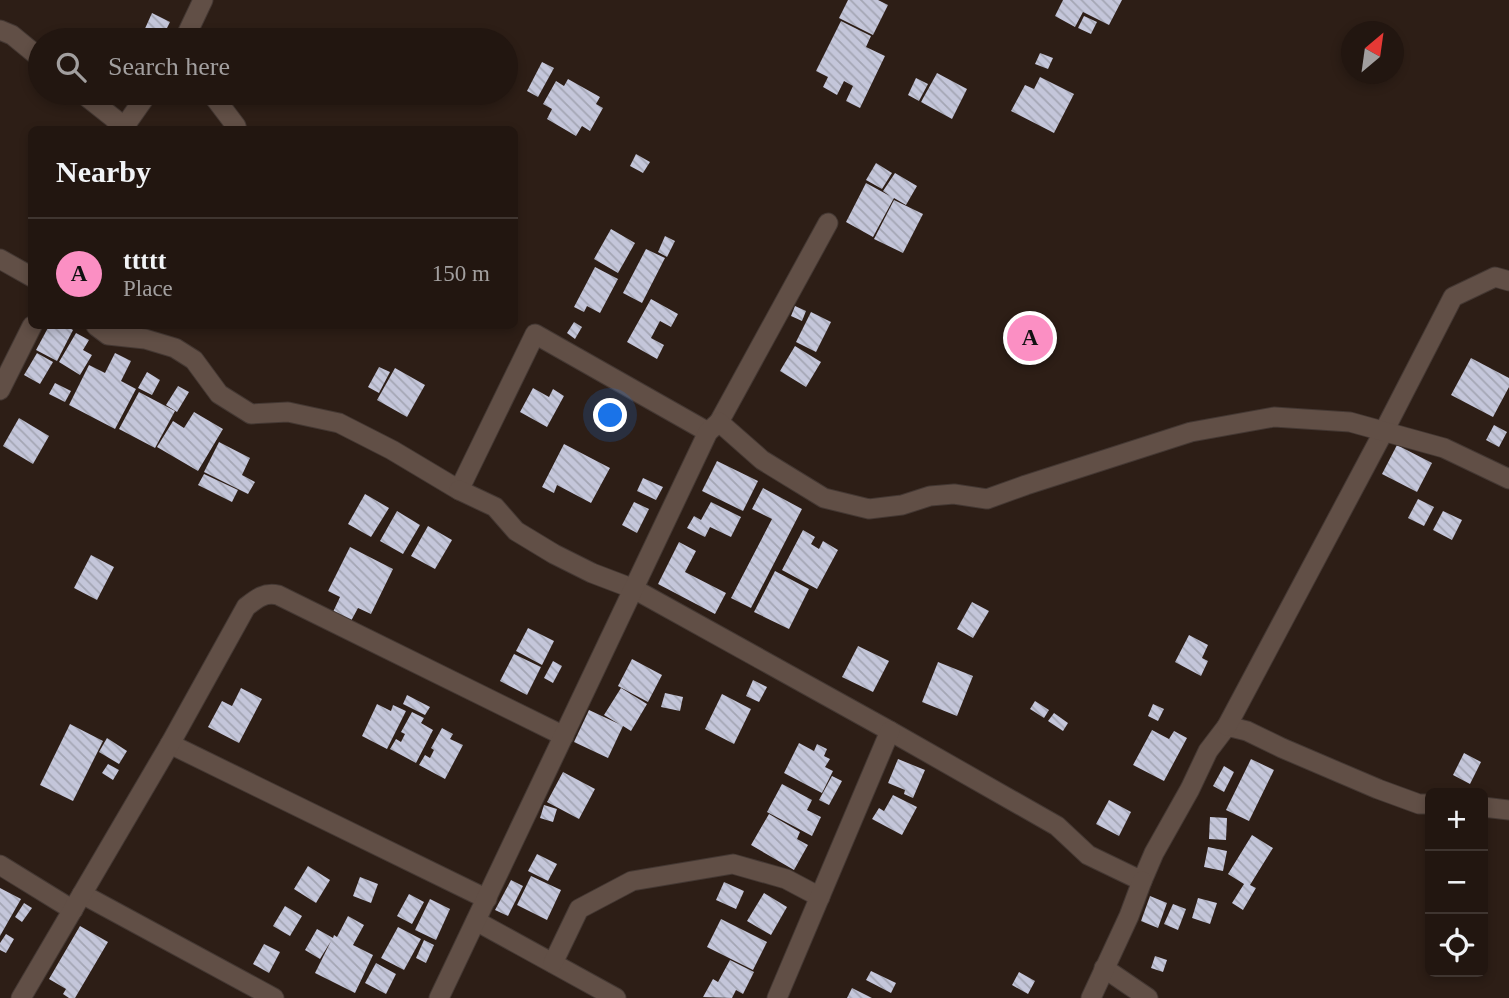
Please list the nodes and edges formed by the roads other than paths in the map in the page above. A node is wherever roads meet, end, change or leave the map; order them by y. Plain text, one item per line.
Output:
1 (203, 0) edge
2 (190, 28) edge
3 (0, 30) edge
4 (28, 48) edge
5 (97, 105) edge
6 (139, 105) edge
7 (220, 105) edge
8 (118, 126) edge
9 (123, 126) edge
10 (236, 126) edge
11 (828, 223) dead end
12 (0, 259) edge
13 (28, 275) edge
14 (1509, 281) edge
15 (30, 329) edge
16 (100, 329) edge
17 (149, 332) edge
18 (0, 390) edge
19 (714, 427) junction
20 (1384, 431) junction
21 (1509, 479) edge
22 (459, 489) junction
23 (634, 589) junction
24 (1227, 726) junction
25 (890, 731) junction
26 (564, 736) junction
27 (170, 744) junction
28 (1425, 804) edge
29 (1488, 808) edge
30 (1509, 810) edge
31 (0, 864) edge
32 (1142, 881) junction
33 (820, 897) junction
34 (487, 899) junction
35 (77, 902) junction
36 (477, 921) junction
37 (553, 963) junction
38 (1104, 968) junction
39 (21, 998) edge
40 (274, 998) edge
41 (439, 998) edge
42 (615, 998) edge
43 (777, 998) edge
44 (1091, 998) edge
45 (1148, 998) edge

1 - 2 street
3 - 4 street
5 - 8 street
6 - 9 street
7 - 10 street
11 - 19 street
12 - 13 street
14 - 20 street
15 - 18 street
16 - 17 street
17 - 22 street
19 - 20 street
19 - 22 street
19 - 23 street
20 - 21 street
20 - 24 street
22 - 23 street
23 - 25 street
23 - 26 street
24 - 28 street
24 - 32 street
25 - 32 street
25 - 33 street
26 - 27 street
26 - 34 street
27 - 34 street
27 - 35 street
29 - 30 street
31 - 35 street
32 - 38 street
33 - 37 street
33 - 43 street
34 - 36 street
35 - 39 street
35 - 40 street
36 - 37 street
36 - 41 street
37 - 42 street
38 - 44 street
38 - 45 street

